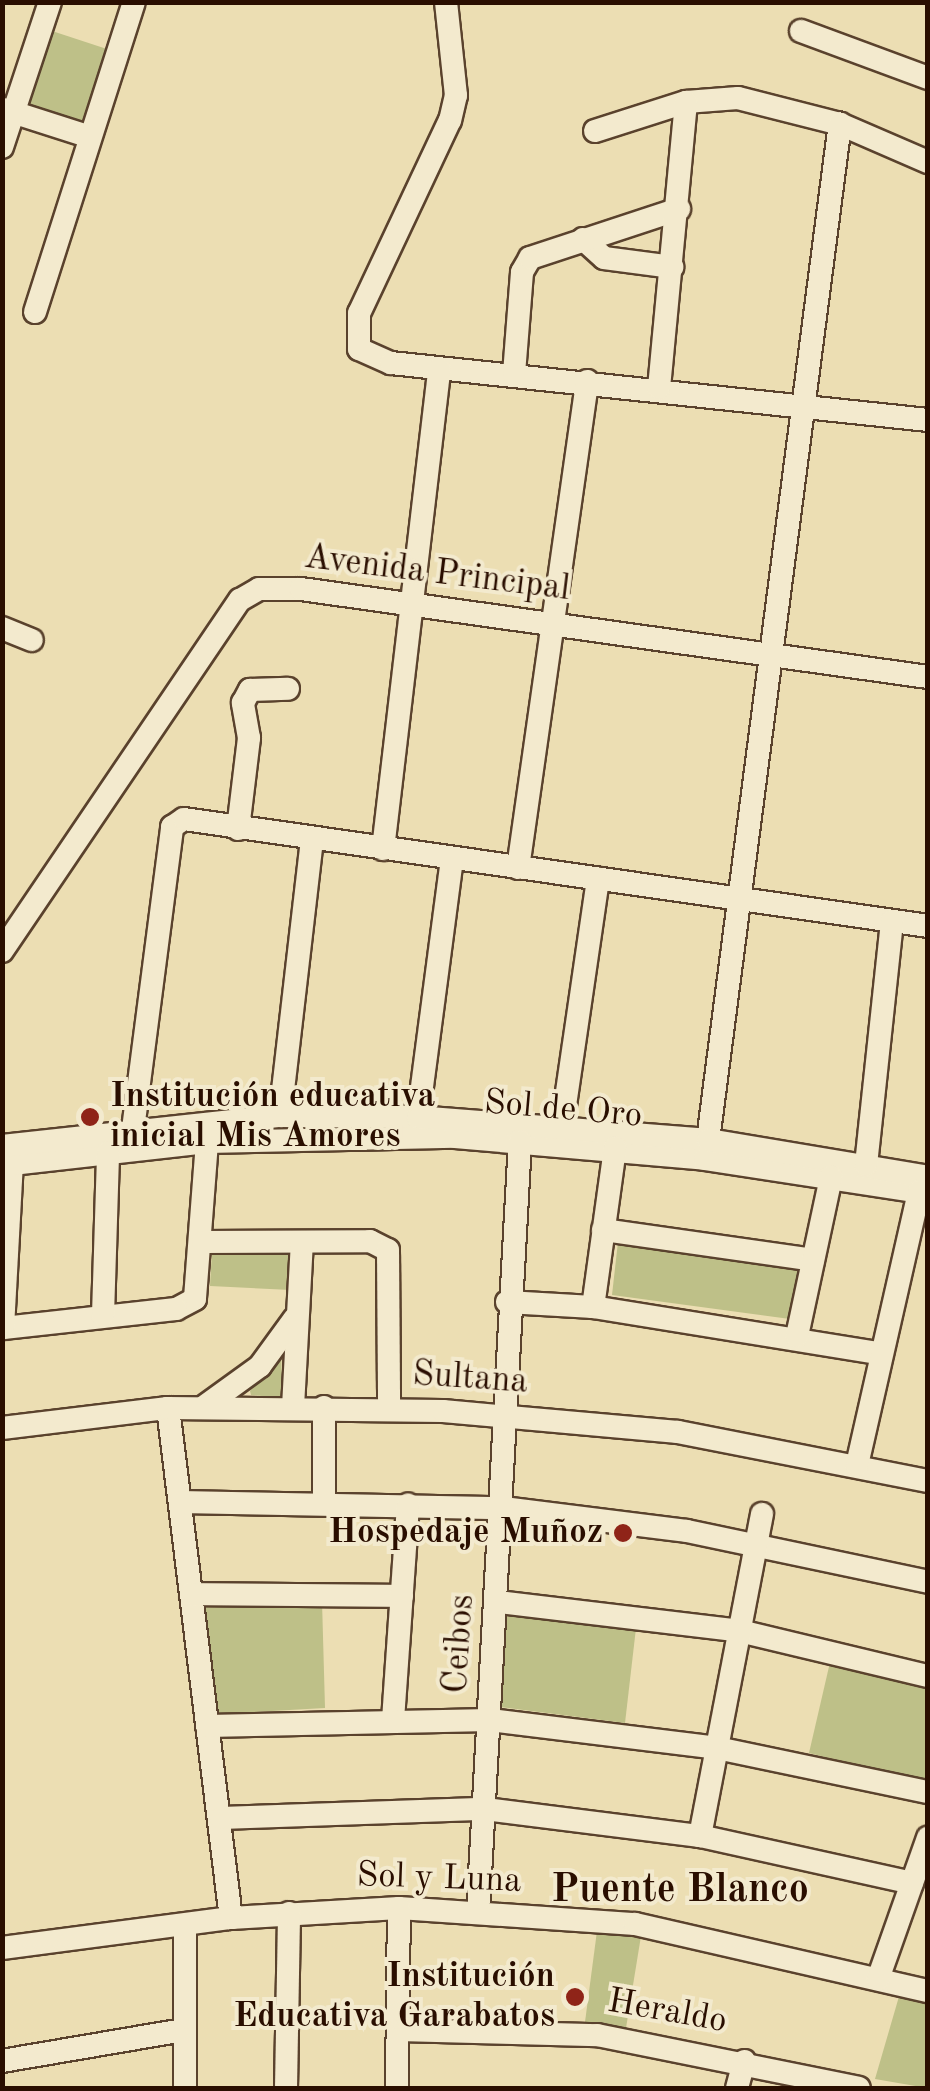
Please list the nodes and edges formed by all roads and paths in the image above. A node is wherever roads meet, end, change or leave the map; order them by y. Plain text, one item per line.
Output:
1 (50, 2) edge
2 (134, 2) edge
3 (446, 2) edge
4 (801, 31) dead end
5 (928, 78) edge
6 (686, 102) junction
7 (8, 111) edge
8 (840, 124) junction
9 (595, 131) dead end
10 (90, 137) junction
11 (2, 147) edge
12 (928, 162) edge
13 (678, 209) junction
14 (583, 239) junction
15 (672, 267) junction
16 (35, 312) dead end
17 (439, 369) junction
18 (514, 374) junction
19 (587, 381) junction
20 (659, 388) junction
21 (804, 404) junction
22 (928, 420) edge
23 (415, 605) junction
24 (552, 624) junction
25 (2, 628) edge
26 (32, 640) dead end
27 (771, 655) junction
28 (928, 677) edge
29 (288, 688) dead end
30 (238, 829) junction
31 (312, 840) junction
32 (383, 849) junction
33 (452, 859) junction
34 (518, 868) junction
35 (598, 880) junction
36 (739, 899) junction
37 (892, 920) junction
38 (928, 926) edge
39 (2, 951) edge
40 (280, 1116) junction
41 (418, 1117) junction
42 (562, 1126) junction
43 (133, 1129) junction
44 (520, 1140) junction
45 (708, 1140) junction
46 (208, 1142) junction
47 (614, 1148) junction
48 (108, 1152) junction
49 (7, 1155) edge
50 (866, 1165) junction
51 (832, 1178) junction
52 (925, 1187) edge
53 (603, 1230) junction
54 (203, 1242) junction
55 (302, 1242) junction
56 (813, 1260) junction
57 (507, 1302) junction
58 (593, 1307) junction
59 (299, 1310) junction
60 (102, 1315) junction
61 (797, 1336) junction
62 (878, 1353) junction
63 (293, 1406) junction
64 (201, 1407) junction
65 (324, 1407) junction
66 (168, 1408) junction
67 (389, 1408) junction
68 (506, 1416) junction
69 (2, 1428) edge
70 (857, 1465) junction
71 (928, 1481) edge
72 (180, 1502) junction
73 (324, 1504) junction
74 (408, 1505) junction
75 (503, 1508) junction
76 (762, 1514) dead end
77 (755, 1544) junction
78 (928, 1582) edge
79 (191, 1594) junction
80 (402, 1596) junction
81 (498, 1602) junction
82 (740, 1631) junction
83 (928, 1676) edge
84 (393, 1720) junction
85 (490, 1720) junction
86 (207, 1726) junction
87 (717, 1748) junction
88 (928, 1792) edge
89 (485, 1810) junction
90 (220, 1818) junction
91 (700, 1836) junction
92 (928, 1838) edge
93 (912, 1883) junction
94 (399, 1908) junction
95 (478, 1912) junction
96 (289, 1913) junction
97 (231, 1918) junction
98 (185, 1926) junction
99 (2, 1948) edge
100 (878, 1979) junction
101 (928, 1991) edge
102 (183, 2030) junction
103 (400, 2030) junction
104 (2, 2061) edge
105 (744, 2061) junction
106 (847, 2087) edge
107 (185, 2088) edge
108 (286, 2088) edge
109 (398, 2088) edge
110 (737, 2088) edge

1 - 7 street
2 - 10 street
3 - 17 street
4 - 5 street
6 - 8 street
6 - 9 street
6 - 13 street
7 - 10 street
7 - 11 street
8 - 12 street
8 - 21 street
10 - 16 street
13 - 14 street
13 - 15 street
14 - 15 street
14 - 18 street
15 - 20 street
17 - 18 street
17 - 23 street
18 - 19 street
19 - 20 street
19 - 24 street
20 - 21 street
21 - 22 street
21 - 27 street
23 - 24 street, Avenida Principal
23 - 32 street
23 - 39 street, Avenida Principal
24 - 27 street, Avenida Principal
24 - 34 street
25 - 26 street
27 - 28 street, Avenida Principal
27 - 36 street
29 - 30 street
30 - 31 street
30 - 43 street
31 - 32 street
31 - 40 street
32 - 33 street
33 - 34 street
33 - 41 street
34 - 35 street
35 - 36 street
35 - 42 street
36 - 37 street
36 - 45 street
37 - 38 street
37 - 50 street
40 - 41 street
40 - 43 street
41 - 42 street
42 - 45 street
43 - 49 street
44 - 46 street, Sol de Oro
44 - 47 street, Sol de Oro
44 - 57 street, Ceibos
45 - 50 street
46 - 48 street, Sol de Oro
46 - 54 street
47 - 51 street, Sol de Oro
47 - 53 street
48 - 49 street, Sol de Oro
48 - 60 street
49 - 60 street
50 - 52 street
51 - 52 street, Sol de Oro
51 - 56 street
52 - 62 street
53 - 56 street
53 - 58 street
54 - 55 street
54 - 60 street
55 - 59 street
55 - 67 street
56 - 61 street
57 - 58 street
57 - 68 street, Ceibos
58 - 61 street
59 - 63 street
59 - 64 street
61 - 62 street
62 - 70 street
63 - 64 street, Sultana
63 - 65 street, Sultana
64 - 66 street, Sultana
65 - 67 street, Sultana
65 - 73 street
66 - 69 street, Sultana
66 - 72 street
67 - 68 street, Sultana
68 - 70 street, Sultana
68 - 75 street, Ceibos
70 - 71 street, Sultana
72 - 73 street
72 - 79 street
73 - 74 street
74 - 75 street
74 - 80 street
75 - 77 street
75 - 81 street, Ceibos
76 - 77 street
77 - 78 street
77 - 82 street
79 - 80 street
79 - 86 street
80 - 84 street
81 - 82 street
81 - 85 street, Ceibos
82 - 83 street
82 - 87 street
84 - 85 street
84 - 86 street
85 - 87 street
85 - 89 street, Ceibos
86 - 90 street
87 - 88 street
87 - 91 street
89 - 90 street
89 - 91 street
89 - 95 street, Ceibos
90 - 97 street
91 - 93 street
92 - 93 street
93 - 100 street
94 - 95 street, Sol y Luna
94 - 96 street, Sol y Luna
94 - 103 street
95 - 100 street, Sol y Luna
96 - 97 street, Sol y Luna
96 - 108 street
97 - 98 street, Sol y Luna
98 - 99 street, Sol y Luna
98 - 102 street
100 - 101 street, Sol y Luna
102 - 104 street
102 - 107 street
103 - 105 street, Heraldo
103 - 109 street
105 - 106 street, Heraldo
105 - 110 street

